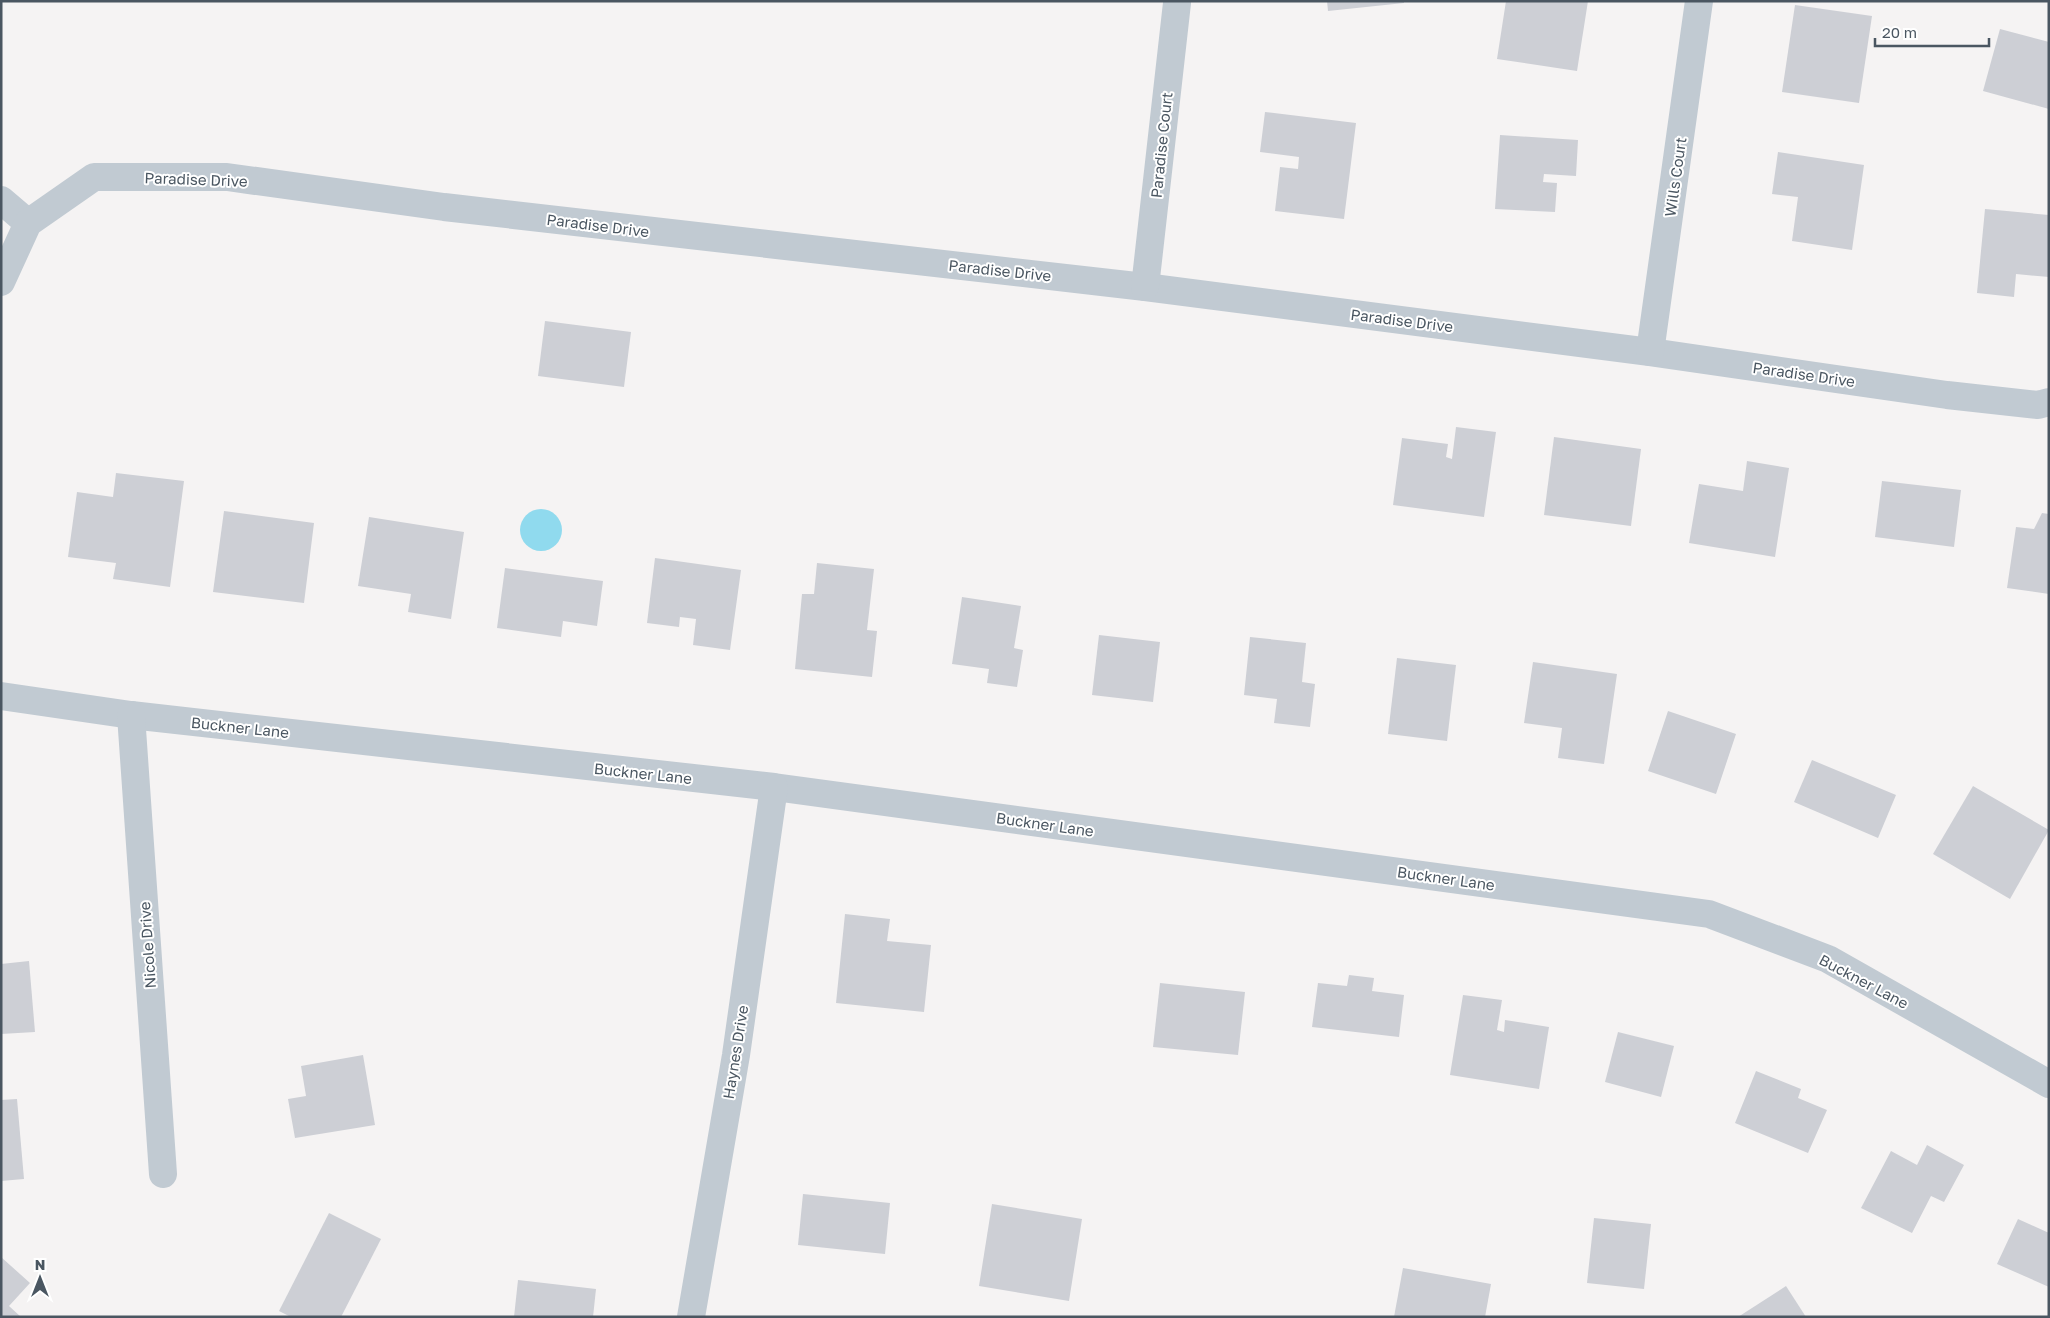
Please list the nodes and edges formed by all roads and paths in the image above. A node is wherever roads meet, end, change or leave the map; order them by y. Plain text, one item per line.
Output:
1 (1699, 1) edge
2 (1177, 3) dead end
3 (1, 200) edge
4 (28, 222) junction
5 (1, 282) edge
6 (1145, 287) junction
7 (1650, 352) junction
8 (2049, 402) edge
9 (1, 696) edge
10 (132, 715) junction
11 (774, 787) junction
12 (2049, 1084) edge
13 (163, 1174) dead end
14 (691, 1317) edge

1 - 7 street, Wills Court
2 - 6 street, Paradise Court
3 - 4 street
4 - 5 street
4 - 6 street, Paradise Drive
6 - 7 street, Paradise Drive
7 - 8 street, Paradise Drive
9 - 10 street, Buckner Lane
10 - 11 street, Buckner Lane
10 - 13 street, Nicole Drive
11 - 12 street, Buckner Lane
11 - 14 street, Haynes Drive

